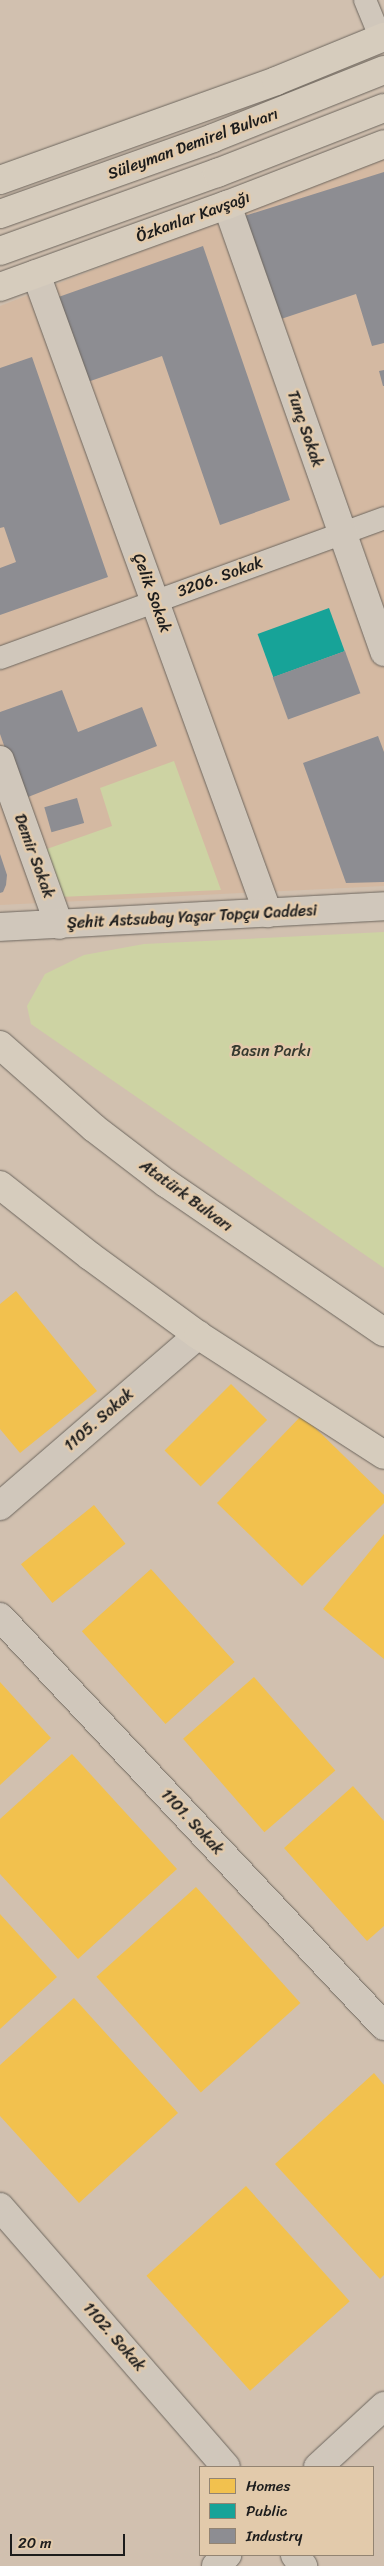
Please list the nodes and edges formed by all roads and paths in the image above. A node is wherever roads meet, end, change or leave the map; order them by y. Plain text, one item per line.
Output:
1 (364, 0) edge
2 (382, 38) edge
3 (384, 70) edge
4 (384, 108) edge
5 (384, 144) edge
6 (0, 180) edge
7 (228, 205) junction
8 (0, 214) edge
9 (0, 251) edge
10 (36, 274) junction
11 (0, 287) edge
12 (384, 518) edge
13 (342, 533) junction
14 (155, 601) junction
15 (384, 652) edge
16 (0, 658) edge
17 (0, 760) edge
18 (384, 906) edge
19 (268, 912) junction
20 (59, 924) junction
21 (0, 927) edge
22 (0, 1045) edge
23 (0, 1185) edge
24 (384, 1332) edge
25 (198, 1335) junction
26 (384, 1456) edge
27 (0, 1506) edge
28 (0, 1618) edge
29 (384, 2026) edge
30 (0, 2207) edge
31 (384, 2406) edge
32 (225, 2466) edge
33 (319, 2466) edge
34 (226, 2556) edge
35 (216, 2566) edge

1 - 2 lane
2 - 6 main road
3 - 8 main road, Süleyman Demirel Bulvarı
4 - 9 main road, Süleyman Demirel Bulvarı
5 - 7 main road, Özkanlar Kavşağı
7 - 10 main road, Özkanlar Kavşağı
7 - 13 street, Tunç Sokak
10 - 11 main road, Özkanlar Kavşağı
10 - 14 street, Çelik Sokak
12 - 13 lane, 3206. Sokak
13 - 14 lane, 3206. Sokak
13 - 15 street, Tunç Sokak
14 - 16 lane, 3206. Sokak
14 - 19 street, Çelik Sokak
17 - 20 street, Demir Sokak
18 - 19 street, Şehit Astsubay Yaşar Topçu Caddesi
19 - 20 street, Şehit Astsubay Yaşar Topçu Caddesi
20 - 21 street, Şehit Astsubay Yaşar Topçu Caddesi
22 - 24 main road, Atatürk Bulvarı
23 - 25 main road
25 - 26 main road
25 - 27 street, 1105. Sokak
28 - 29 street, 1101. Sokak
30 - 32 street, 1102. Sokak
31 - 33 street
34 - 35 street

